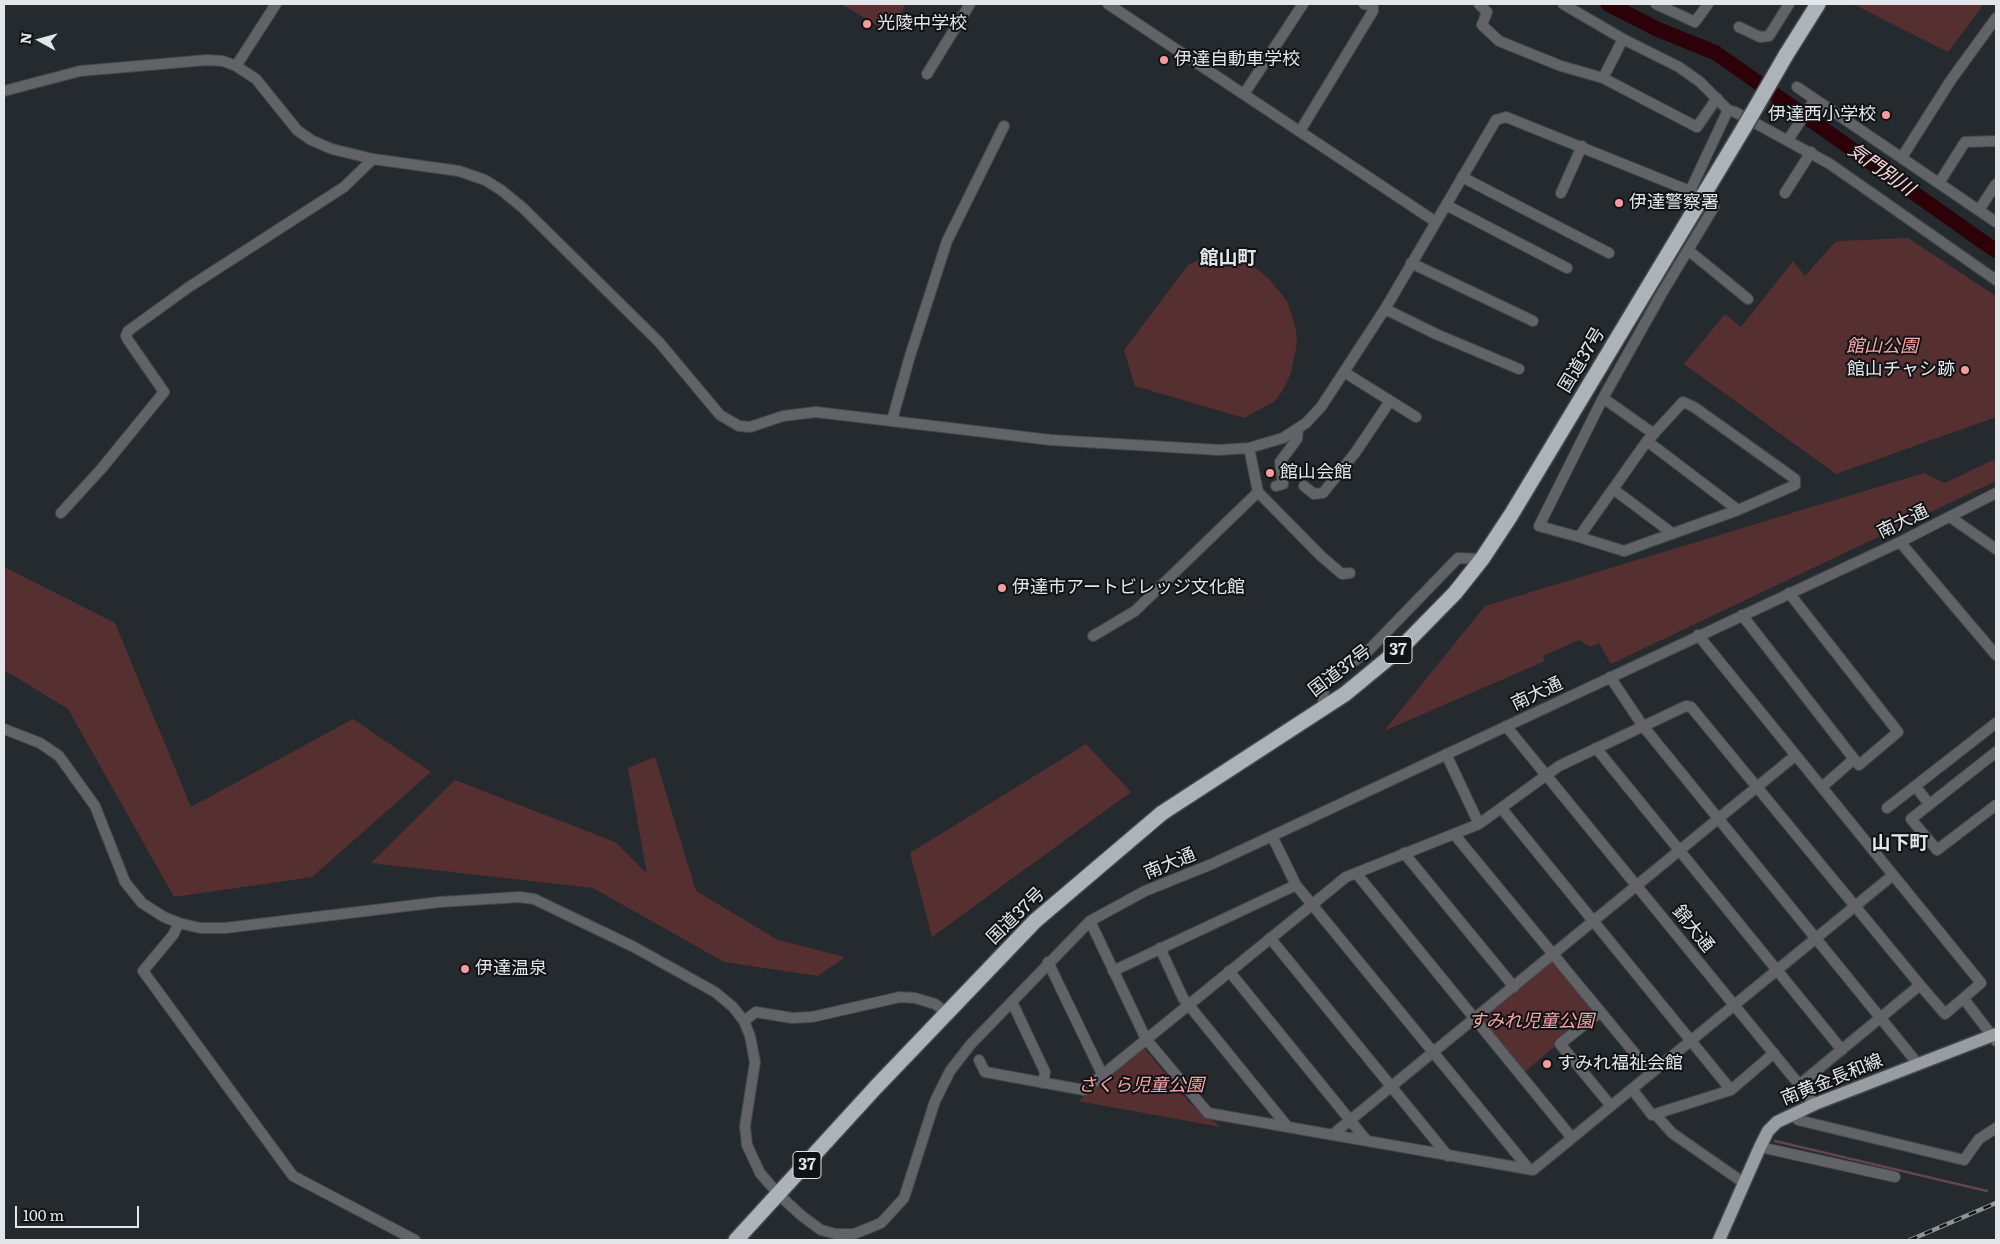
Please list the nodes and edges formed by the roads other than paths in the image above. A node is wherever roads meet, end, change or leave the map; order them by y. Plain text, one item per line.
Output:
1 (276, 4) edge
2 (970, 4) edge
3 (1108, 4) edge
4 (1303, 4) edge
5 (1364, 4) edge
6 (1479, 4) edge
7 (1563, 4) edge
8 (1656, 4) edge
9 (1708, 4) edge
10 (1789, 4) edge
11 (1818, 4) edge
12 (1996, 18) edge
13 (1739, 27) dead end
14 (1623, 39) junction
15 (236, 66) junction
16 (927, 74) dead end
17 (1603, 78) junction
18 (1797, 87) dead end
19 (4, 92) edge
20 (1244, 94) junction
21 (1717, 98) junction
22 (1813, 102) junction
23 (1728, 110) junction
24 (1004, 126) dead end
25 (1300, 130) junction
26 (1789, 138) junction
27 (1996, 141) edge
28 (1582, 146) junction
29 (1811, 152) junction
30 (1902, 157) junction
31 (373, 159) junction
32 (1462, 177) junction
33 (1939, 183) junction
34 (1996, 184) edge
35 (1785, 192) dead end
36 (1560, 193) dead end
37 (1695, 195) junction
38 (1446, 205) junction
39 (1979, 210) junction
40 (1436, 222) junction
41 (1996, 222) edge
42 (1688, 250) junction
43 (1608, 253) dead end
44 (1411, 263) junction
45 (1567, 268) dead end
46 (1996, 280) edge
47 (1748, 299) dead end
48 (1385, 309) junction
49 (1533, 322) dead end
50 (1518, 369) dead end
51 (1344, 372) junction
52 (1603, 398) junction
53 (1390, 401) junction
54 (1416, 417) dead end
55 (892, 420) junction
56 (1298, 429) junction
57 (1651, 438) junction
58 (1249, 448) junction
59 (1276, 486) dead end
60 (1304, 486) dead end
61 (1613, 489) junction
62 (1258, 492) junction
63 (1996, 493) edge
64 (1738, 510) junction
65 (61, 513) dead end
66 (1950, 517) junction
67 (1672, 533) junction
68 (1579, 537) junction
69 (1900, 542) junction
70 (1996, 549) edge
71 (1482, 559) junction
72 (1350, 573) dead end
73 (1789, 593) junction
74 (1742, 615) junction
75 (1698, 635) junction
76 (1093, 636) dead end
77 (1996, 655) edge
78 (1610, 677) junction
79 (1323, 708) junction
80 (1996, 723) edge
81 (1506, 726) junction
82 (1643, 726) junction
83 (4, 729) edge
84 (1596, 748) junction
85 (1996, 752) edge
86 (1446, 754) junction
87 (1796, 755) junction
88 (1854, 760) junction
89 (1546, 776) junction
90 (1822, 786) junction
91 (1916, 787) junction
92 (1757, 788) junction
93 (1929, 804) junction
94 (1996, 804) edge
95 (1887, 808) dead end
96 (1502, 809) junction
97 (1718, 819) junction
98 (1479, 824) junction
99 (1454, 834) junction
100 (1272, 836) junction
101 (1678, 852) junction
102 (1404, 853) junction
103 (1356, 873) junction
104 (1893, 875) junction
105 (1296, 885) junction
106 (1637, 886) junction
107 (1312, 904) junction
108 (1855, 907) junction
109 (1090, 921) junction
110 (1593, 922) junction
111 (179, 923) junction
112 (1270, 938) junction
113 (1816, 939) junction
114 (1160, 948) junction
115 (1554, 954) junction
116 (1048, 962) junction
117 (1777, 970) junction
118 (1113, 971) junction
119 (1229, 971) junction
120 (1920, 985) junction
121 (1514, 988) junction
122 (1964, 998) junction
123 (1012, 1002) junction
124 (1188, 1004) junction
125 (1735, 1006) junction
126 (1600, 1012) junction
127 (947, 1013) junction
128 (1880, 1016) junction
129 (1475, 1019) junction
130 (744, 1021) junction
131 (1995, 1037) edge
132 (1146, 1039) junction
133 (1690, 1041) junction
134 (1842, 1050) junction
135 (1774, 1052) junction
136 (1434, 1053) junction
137 (979, 1060) dead end
138 (1918, 1064) junction
139 (1651, 1073) junction
140 (1102, 1076) junction
141 (1043, 1083) junction
142 (1800, 1084) junction
143 (1393, 1087) junction
144 (1632, 1089) junction
145 (1731, 1090) junction
146 (1815, 1104) junction
147 (1611, 1106) junction
148 (1656, 1114) junction
149 (1793, 1114) junction
150 (1351, 1120) junction
151 (1287, 1126) junction
152 (1996, 1128) edge
153 (1332, 1135) junction
154 (1572, 1138) junction
155 (1367, 1141) junction
156 (1760, 1147) junction
157 (1448, 1156) junction
158 (1529, 1170) junction
159 (1895, 1177) dead end
160 (1744, 1183) junction
161 (779, 1195) junction
162 (415, 1240) edge
163 (736, 1240) edge
164 (1719, 1240) edge

1 - 15 street
2 - 16 street
3 - 20 street
4 - 20 street
5 - 25 street
6 - 17 street
7 - 14 street
8 - 9 street
10 - 13 street
11 - 37 highway, 国道37号 / 37, bridge
12 - 30 street
14 - 17 street
14 - 21 street
15 - 19 street
15 - 31 street
17 - 21 street
18 - 22 street
20 - 25 street
21 - 23 street
22 - 26 street
22 - 30 street
23 - 26 street
23 - 37 street
24 - 55 street
25 - 40 street
26 - 29 street
27 - 33 street
28 - 32 street
28 - 36 street
28 - 37 street
29 - 35 street
29 - 46 street
30 - 33 street
31 - 55 street
31 - 65 street
32 - 38 street
32 - 43 street
33 - 39 street
34 - 39 street
37 - 42 street
37 - 71 highway, 国道37号 / 37
38 - 40 street
38 - 45 street
39 - 41 street
40 - 44 street
42 - 47 street
42 - 52 street
44 - 48 street
44 - 49 street
48 - 50 street
48 - 51 street
51 - 53 street
51 - 56 street
52 - 57 street
52 - 68 street
53 - 54 street
53 - 60 street
55 - 58 street
56 - 58 street
56 - 59 street
57 - 61 street
57 - 64 street
57 - 64 street
58 - 62 street
61 - 67 street
61 - 68 street
62 - 72 street
62 - 76 street
63 - 66 street, 南大通
64 - 67 street
66 - 69 street, 南大通
66 - 70 street
67 - 68 street
69 - 73 street, 南大通
69 - 77 street
71 - 79 highway, 国道37号 / 37
71 - 79 street
73 - 74 street, 南大通
73 - 88 street
74 - 75 street, 南大通
74 - 88 street
75 - 78 street, 南大通
75 - 87 street
78 - 81 street, 南大通
78 - 82 street
79 - 127 highway, 国道37号 / 37
80 - 91 street
81 - 86 street, 南大通
81 - 89 street, 錦大通
82 - 84 street
82 - 92 street
82 - 97 street
83 - 111 street
84 - 89 street
84 - 101 street
85 - 93 street
86 - 98 street
86 - 100 street, 南大通
87 - 90 street
87 - 92 street
88 - 90 street
89 - 96 street
89 - 106 street, 錦大通
90 - 104 street
91 - 93 street
91 - 95 street
92 - 97 street
92 - 108 street
93 - 94 street
96 - 98 street
96 - 110 street
97 - 101 street
97 - 113 street
98 - 99 street
99 - 102 street
99 - 115 street
100 - 105 street
100 - 109 street, 南大通
101 - 106 street
101 - 117 street
102 - 103 street
102 - 121 street
103 - 107 street
103 - 129 street
104 - 108 street
104 - 122 street
105 - 107 street
105 - 114 street
106 - 110 street
106 - 125 street, 錦大通
107 - 112 street
107 - 136 street
108 - 113 street
108 - 120 street
109 - 116 street, 南大通
109 - 118 street
110 - 115 street
110 - 133 street
111 - 130 street
111 - 162 street
112 - 119 street
112 - 143 street
113 - 117 street
113 - 128 street
114 - 118 street
114 - 124 street
115 - 121 street
115 - 126 street
116 - 123 street, 南大通
116 - 140 street
117 - 125 street
117 - 134 street
118 - 132 street
119 - 124 street
119 - 150 street
120 - 122 street
120 - 128 street
121 - 129 street
122 - 131 street
123 - 141 street
123 - 161 street, 南大通
124 - 132 street
124 - 151 street
125 - 133 street
125 - 135 street, 錦大通
126 - 139 street
126 - 147 street
127 - 130 street
127 - 161 highway, 国道37号 / 37
128 - 134 street
128 - 138 street
129 - 136 street
129 - 154 street
130 - 161 street, 南大通
131 - 138 main road, 南黄金長和線
132 - 140 street
132 - 151 street
133 - 139 street
133 - 145 street
134 - 142 street
135 - 142 street, 錦大通
135 - 145 street
136 - 143 street
136 - 158 street
137 - 141 street
138 - 146 main road, 南黄金長和線
139 - 144 street
140 - 141 street
142 - 146 street, 錦大通
143 - 150 street
143 - 157 street
144 - 147 street
144 - 148 street
145 - 148 street
146 - 149 main road, 南黄金長和線
147 - 154 street
148 - 160 street
149 - 152 street
149 - 156 main road, 南黄金長和線
150 - 153 street
150 - 155 street
151 - 153 street
153 - 155 street
154 - 158 street
155 - 157 street
156 - 159 street
156 - 160 main road, 南黄金長和線
157 - 158 street
160 - 164 main road, 南黄金長和線
161 - 163 highway, 国道37号 / 37

